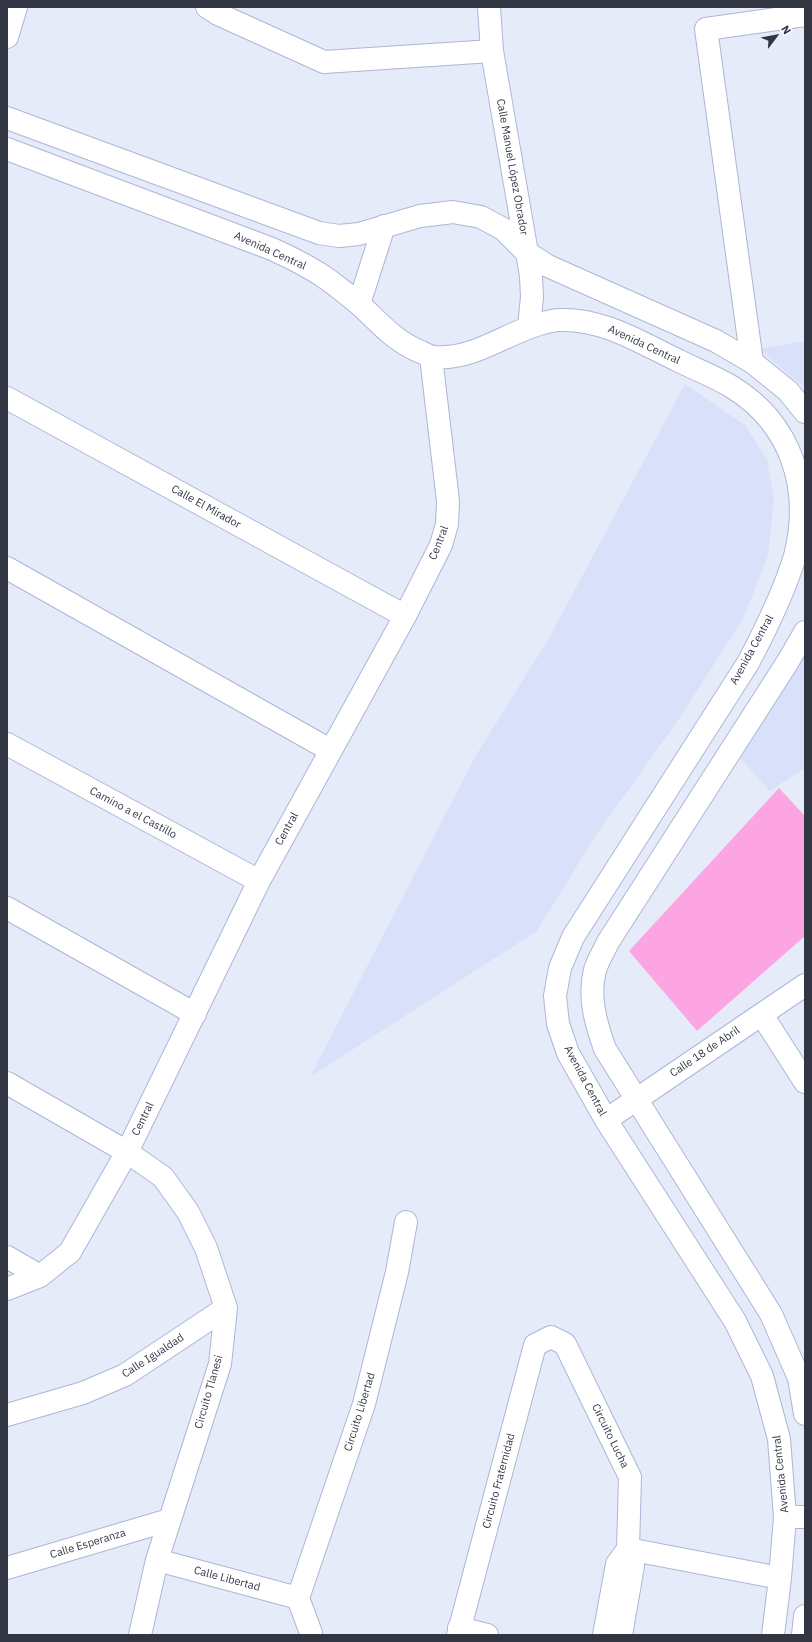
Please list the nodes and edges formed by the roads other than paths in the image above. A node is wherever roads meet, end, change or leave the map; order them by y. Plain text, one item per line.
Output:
1 (16, 7) edge
2 (207, 7) edge
3 (489, 7) edge
4 (805, 15) edge
5 (7, 37) edge
6 (492, 51) junction
7 (7, 118) edge
8 (7, 149) edge
9 (384, 226) junction
10 (526, 252) junction
11 (359, 304) junction
12 (529, 327) junction
13 (431, 357) junction
14 (752, 362) junction
15 (7, 398) edge
16 (805, 412) edge
17 (7, 568) edge
18 (405, 616) junction
19 (805, 632) edge
20 (7, 744) edge
21 (330, 750) junction
22 (259, 881) junction
23 (7, 908) edge
24 (805, 985) edge
25 (194, 1014) junction
26 (762, 1015) junction
27 (805, 1082) edge
28 (7, 1083) edge
29 (636, 1098) junction
30 (606, 1120) junction
31 (127, 1152) junction
32 (406, 1222) dead end
33 (7, 1257) edge
34 (40, 1276) junction
35 (7, 1290) edge
36 (226, 1308) junction
37 (551, 1336) joint
38 (762, 1376) junction
39 (802, 1380) edge
40 (805, 1414) edge
41 (7, 1415) edge
42 (795, 1517) edge
43 (169, 1520) junction
44 (628, 1549) junction
45 (157, 1560) junction
46 (7, 1568) edge
47 (780, 1578) junction
48 (298, 1598) junction
49 (805, 1616) edge
50 (458, 1632) edge
51 (311, 1633) dead end
52 (140, 1635) edge
53 (487, 1635) edge
54 (604, 1635) edge
55 (621, 1635) edge
56 (773, 1635) edge
57 (802, 1635) edge

1 - 5 street
2 - 6 street
3 - 6 street, Calle Manuel López Obrador
4 - 14 street
6 - 10 street, Calle Manuel López Obrador
7 - 9 street
8 - 11 street, Avenida Central
9 - 10 street
9 - 11 street
10 - 12 street, Calle Manuel López Obrador
10 - 14 street
11 - 13 street, Avenida Central
12 - 13 street, Avenida Central
12 - 30 street, Avenida Central
13 - 18 street, Central
14 - 16 street
15 - 18 street, Calle El Mirador
17 - 21 street
18 - 21 street, Central
19 - 29 street
20 - 22 street, Camino a el Castillo
21 - 22 street, Central
22 - 25 street, Central
23 - 25 street
24 - 26 street, Calle 18 de Abril
25 - 31 street, Central
26 - 27 street
26 - 29 street, Calle 18 de Abril
28 - 31 street, Circuito Tlanesi
29 - 30 street, Calle 18 de Abril
29 - 39 street
30 - 38 street, Avenida Central
31 - 34 street, Central
31 - 36 street, Circuito Tlanesi
32 - 48 street, Circuito Libertad
33 - 34 street
34 - 35 street, Central
36 - 41 street, Calle Igualdad
36 - 43 street, Circuito Tlanesi
37 - 44 street, Circuito Lucha
37 - 50 street, Circuito Fraternidad
38 - 39 street
38 - 42 street, Avenida Central
39 - 40 street
42 - 47 street, Avenida Central
43 - 45 street, Circuito Tlanesi
43 - 46 street, Calle Esperanza
44 - 47 street
44 - 54 street
44 - 55 street, Circuito Lucha
45 - 48 street, Calle Libertad
45 - 52 street, Circuito Tlanesi
47 - 56 street, Avenida Central
48 - 51 street
49 - 57 street
50 - 53 street

